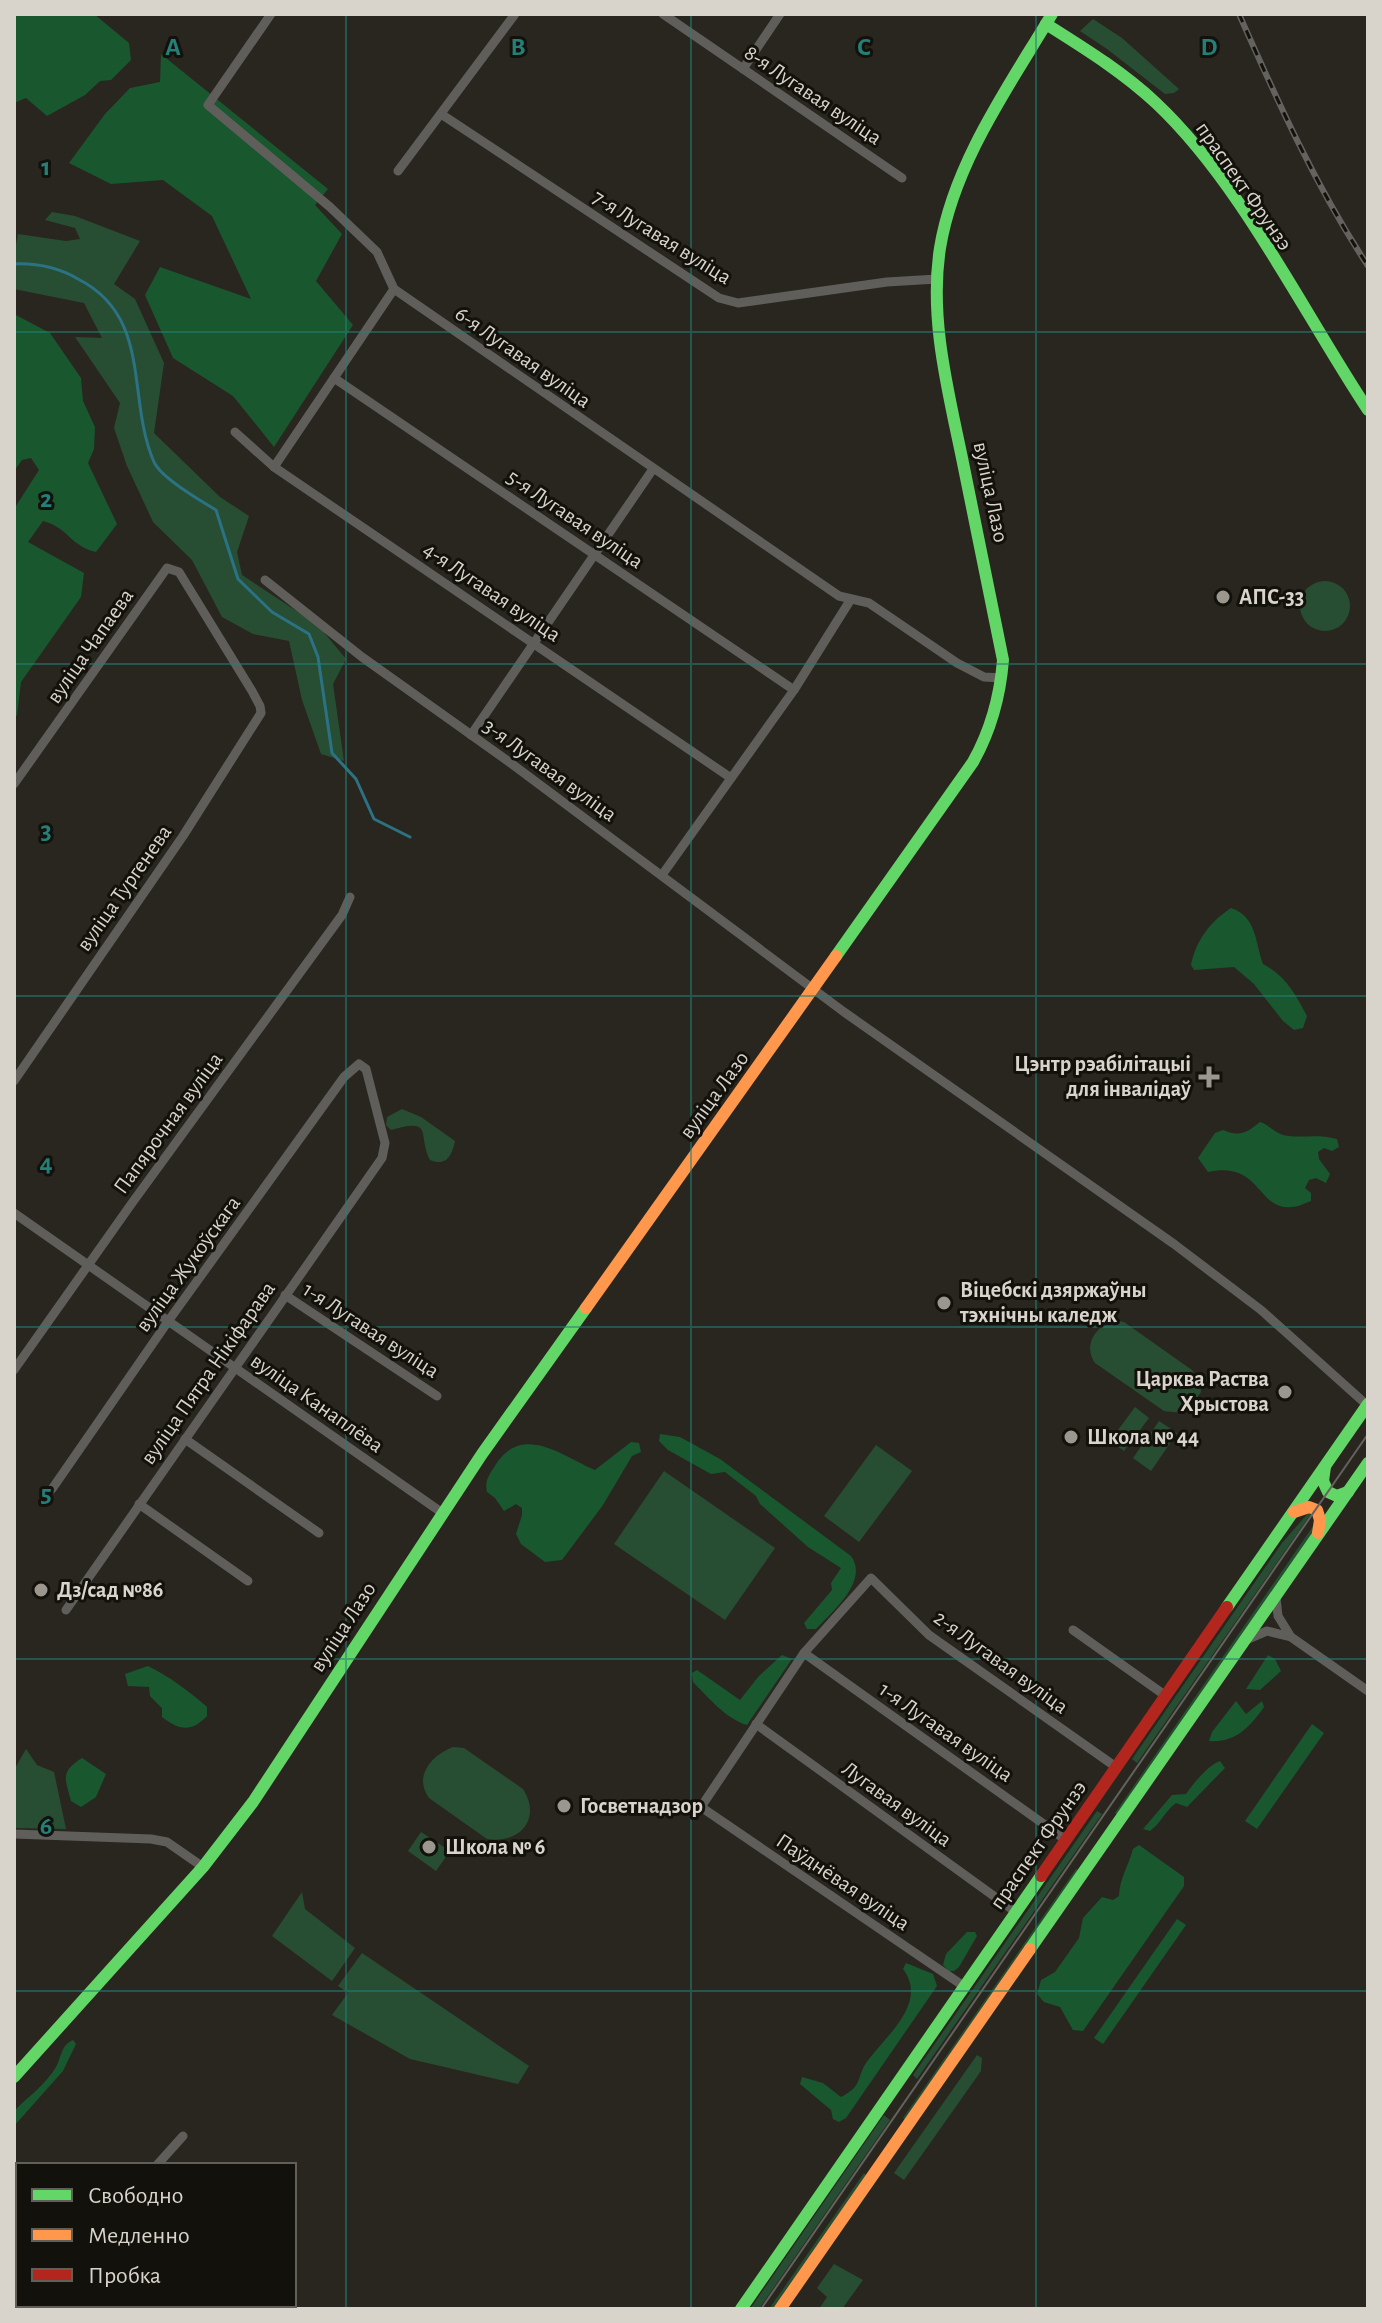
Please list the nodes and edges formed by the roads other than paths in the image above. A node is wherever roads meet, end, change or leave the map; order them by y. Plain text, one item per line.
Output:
1 (271, 14) edge
2 (515, 14) edge
3 (663, 14) edge
4 (780, 14) edge
5 (1049, 19) edge
6 (743, 69) junction
7 (441, 114) junction
8 (398, 171) dead end
9 (902, 178) dead end
10 (937, 279) junction
11 (394, 289) junction
12 (334, 378) junction
13 (1368, 410) edge
14 (235, 432) dead end
15 (274, 467) junction
16 (653, 469) junction
17 (595, 554) junction
18 (167, 568) joint
19 (265, 580) dead end
20 (851, 599) junction
21 (535, 643) junction
22 (1002, 678) junction
23 (794, 690) junction
24 (471, 735) junction
25 (731, 778) junction
26 (14, 784) edge
27 (662, 875) junction
28 (350, 897) dead end
29 (813, 989) junction
30 (359, 1064) joint
31 (14, 1081) edge
32 (14, 1213) edge
33 (87, 1264) junction
34 (285, 1295) junction
35 (169, 1320) junction
36 (235, 1367) junction
37 (14, 1370) edge
38 (437, 1396) dead end
39 (1368, 1404) edge
40 (185, 1439) junction
41 (1368, 1463) edge
42 (1326, 1464) junction
43 (52, 1489) dead end
44 (1348, 1492) junction
45 (139, 1504) junction
46 (441, 1512) junction
47 (1291, 1514) junction
48 (319, 1533) dead end
49 (1318, 1536) junction
50 (248, 1581) dead end
51 (1276, 1598) junction
52 (66, 1610) dead end
53 (1073, 1630) dead end
54 (1291, 1637) junction
55 (1248, 1639) junction
56 (804, 1653) junction
57 (1368, 1691) edge
58 (1166, 1696) junction
59 (756, 1724) junction
60 (1116, 1767) junction
61 (14, 1834) edge
62 (1066, 1840) junction
63 (203, 1867) junction
64 (1016, 1912) junction
65 (965, 1987) junction
66 (14, 2077) edge
67 (183, 2136) dead end
68 (159, 2163) edge
69 (741, 2309) edge
70 (780, 2309) edge

1 - 11 street
2 - 7 street
3 - 6 street, 8-я Лугавая вуліца
4 - 6 street
5 - 10 main road, вуліца Лазо
5 - 13 main road, праспект Фрунзэ
6 - 9 street, 8-я Лугавая вуліца
7 - 8 street
7 - 10 street, 7-я Лугавая вуліца
10 - 22 main road, вуліца Лазо
11 - 12 street
11 - 16 street, 6-я Лугавая вуліца
12 - 15 street
12 - 17 street, 5-я Лугавая вуліца
14 - 15 street, 4-я Лугавая вуліца
15 - 21 street, 4-я Лугавая вуліца
16 - 17 street
16 - 20 street, 6-я Лугавая вуліца
17 - 21 street
17 - 23 street, 5-я Лугавая вуліца
18 - 26 street, вуліца Чапаева
18 - 31 street, вуліца Тургенева
19 - 24 street, 3-я Лугавая вуліца
20 - 22 street, 6-я Лугавая вуліца
20 - 23 street
21 - 24 street
21 - 25 street, 4-я Лугавая вуліца
22 - 29 main road, вуліца Лазо
23 - 25 street
24 - 27 street, 3-я Лугавая вуліца
25 - 27 street
27 - 29 street, 3-я Лугавая вуліца
28 - 33 street, Папярочная вуліца
29 - 39 street, 3-я Лугавая вуліца
29 - 46 main road, вуліца Лазо
30 - 34 street, вуліца Пятра Нікіфарава
30 - 35 street, вуліца Жукоўскага
32 - 33 street, вуліца Канаплёва
33 - 35 street, вуліца Канаплёва
33 - 37 street, Папярочная вуліца
34 - 36 street, вуліца Пятра Нікіфарава
34 - 38 street, 1-я Лугавая вуліца
35 - 36 street, вуліца Канаплёва
35 - 43 street, вуліца Жукоўскага
36 - 40 street, вуліца Пятра Нікіфарава
36 - 46 street, вуліца Канаплёва
39 - 42 main road, праспект Фрунзэ
40 - 45 street, вуліца Пятра Нікіфарава
40 - 48 street
41 - 44 main road
42 - 44 main road
42 - 47 main road, праспект Фрунзэ
44 - 49 main road
45 - 50 street
45 - 52 street, вуліца Пятра Нікіфарава
46 - 63 main road, вуліца Лазо
47 - 49 main road
47 - 58 main road, праспект Фрунзэ
49 - 51 main road
51 - 54 street
51 - 55 main road
53 - 58 street
54 - 55 street
54 - 57 street
55 - 70 main road
56 - 59 street
56 - 60 street, 2-я Лугавая вуліца
56 - 62 street, 1-я Лугавая вуліца
58 - 60 main road, праспект Фрунзэ
59 - 64 street, Лугавая вуліца
59 - 65 street, Паўднёвая вуліца
60 - 62 main road, праспект Фрунзэ
61 - 63 street
62 - 64 main road, праспект Фрунзэ
63 - 66 main road, вуліца Лазо
64 - 65 main road, праспект Фрунзэ
65 - 69 main road, праспект Фрунзэ
67 - 68 street

